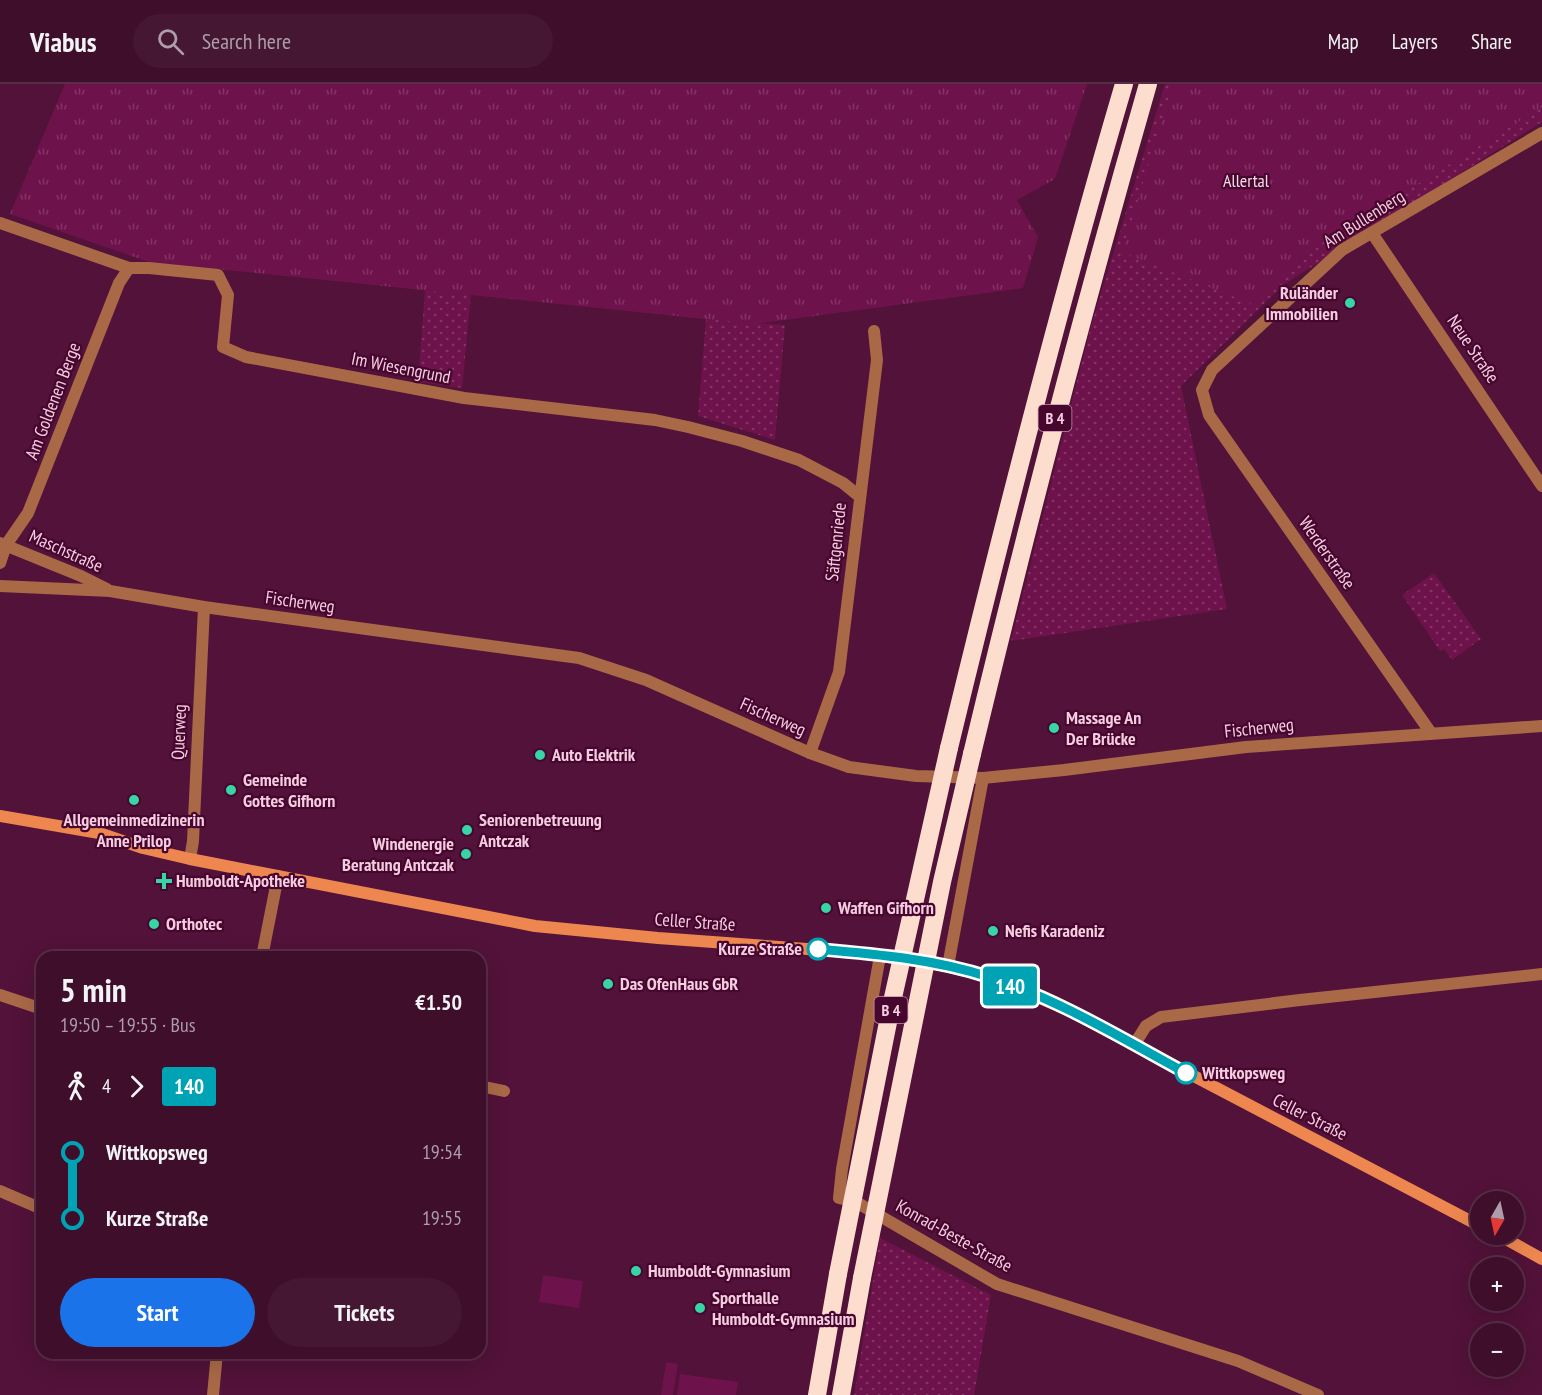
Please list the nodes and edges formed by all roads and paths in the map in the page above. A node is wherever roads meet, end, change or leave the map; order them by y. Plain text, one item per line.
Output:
1 (1124, 84) edge
2 (1148, 84) edge
3 (1542, 133) edge
4 (0, 223) edge
5 (1372, 233) junction
6 (129, 268) junction
7 (874, 331) dead end
8 (1202, 390) joint
9 (1542, 486) edge
10 (859, 496) junction
11 (3, 544) edge
12 (0, 563) edge
13 (0, 586) edge
14 (110, 591) junction
15 (204, 608) junction
16 (1542, 726) edge
17 (1431, 733) junction
18 (810, 753) junction
19 (983, 778) junction
20 (0, 816) edge
21 (190, 859) junction
22 (278, 876) junction
23 (263, 951) edge
24 (880, 956) junction
25 (948, 966) junction
26 (1542, 974) edge
27 (0, 995) edge
28 (36, 1007) edge
29 (1134, 1045) junction
30 (486, 1087) edge
31 (504, 1090) dead end
32 (0, 1191) edge
33 (36, 1206) edge
34 (1470, 1221) edge
35 (1517, 1245) edge
36 (1542, 1259) edge
37 (216, 1359) edge
38 (213, 1395) edge
39 (817, 1395) edge
40 (841, 1395) edge
41 (1318, 1395) edge

1 - 39 highway, B 4, bridge
2 - 40 highway, B 4, bridge
3 - 5 street, Am Bullenberg
4 - 6 street, Im Wiesengrund
5 - 8 street, Am Bullenberg
5 - 9 street, Neue Straße
6 - 10 street, Im Wiesengrund
6 - 11 street, Am Goldenen Berge
7 - 10 street, Säftgenriede
8 - 17 street, Werderstraße
10 - 18 street, Säftgenriede
11 - 12 street, Maschstraße
11 - 14 street, Maschstraße
13 - 14 street, Fischerweg
14 - 15 street, Fischerweg
15 - 18 street, Fischerweg
15 - 21 street, Querweg
16 - 17 street, Fischerweg
17 - 19 street, Fischerweg
18 - 19 street, Fischerweg
19 - 25 street
20 - 21 street, Celler Straße
21 - 22 street, Celler Straße
22 - 23 street
22 - 24 street, Celler Straße
24 - 25 street, Celler Straße
24 - 41 street, Konrad-Beste-Straße
25 - 29 street, Celler Straße
26 - 29 street
27 - 28 street
29 - 34 street, Celler Straße
30 - 31 street
32 - 33 street
35 - 36 street
37 - 38 street

